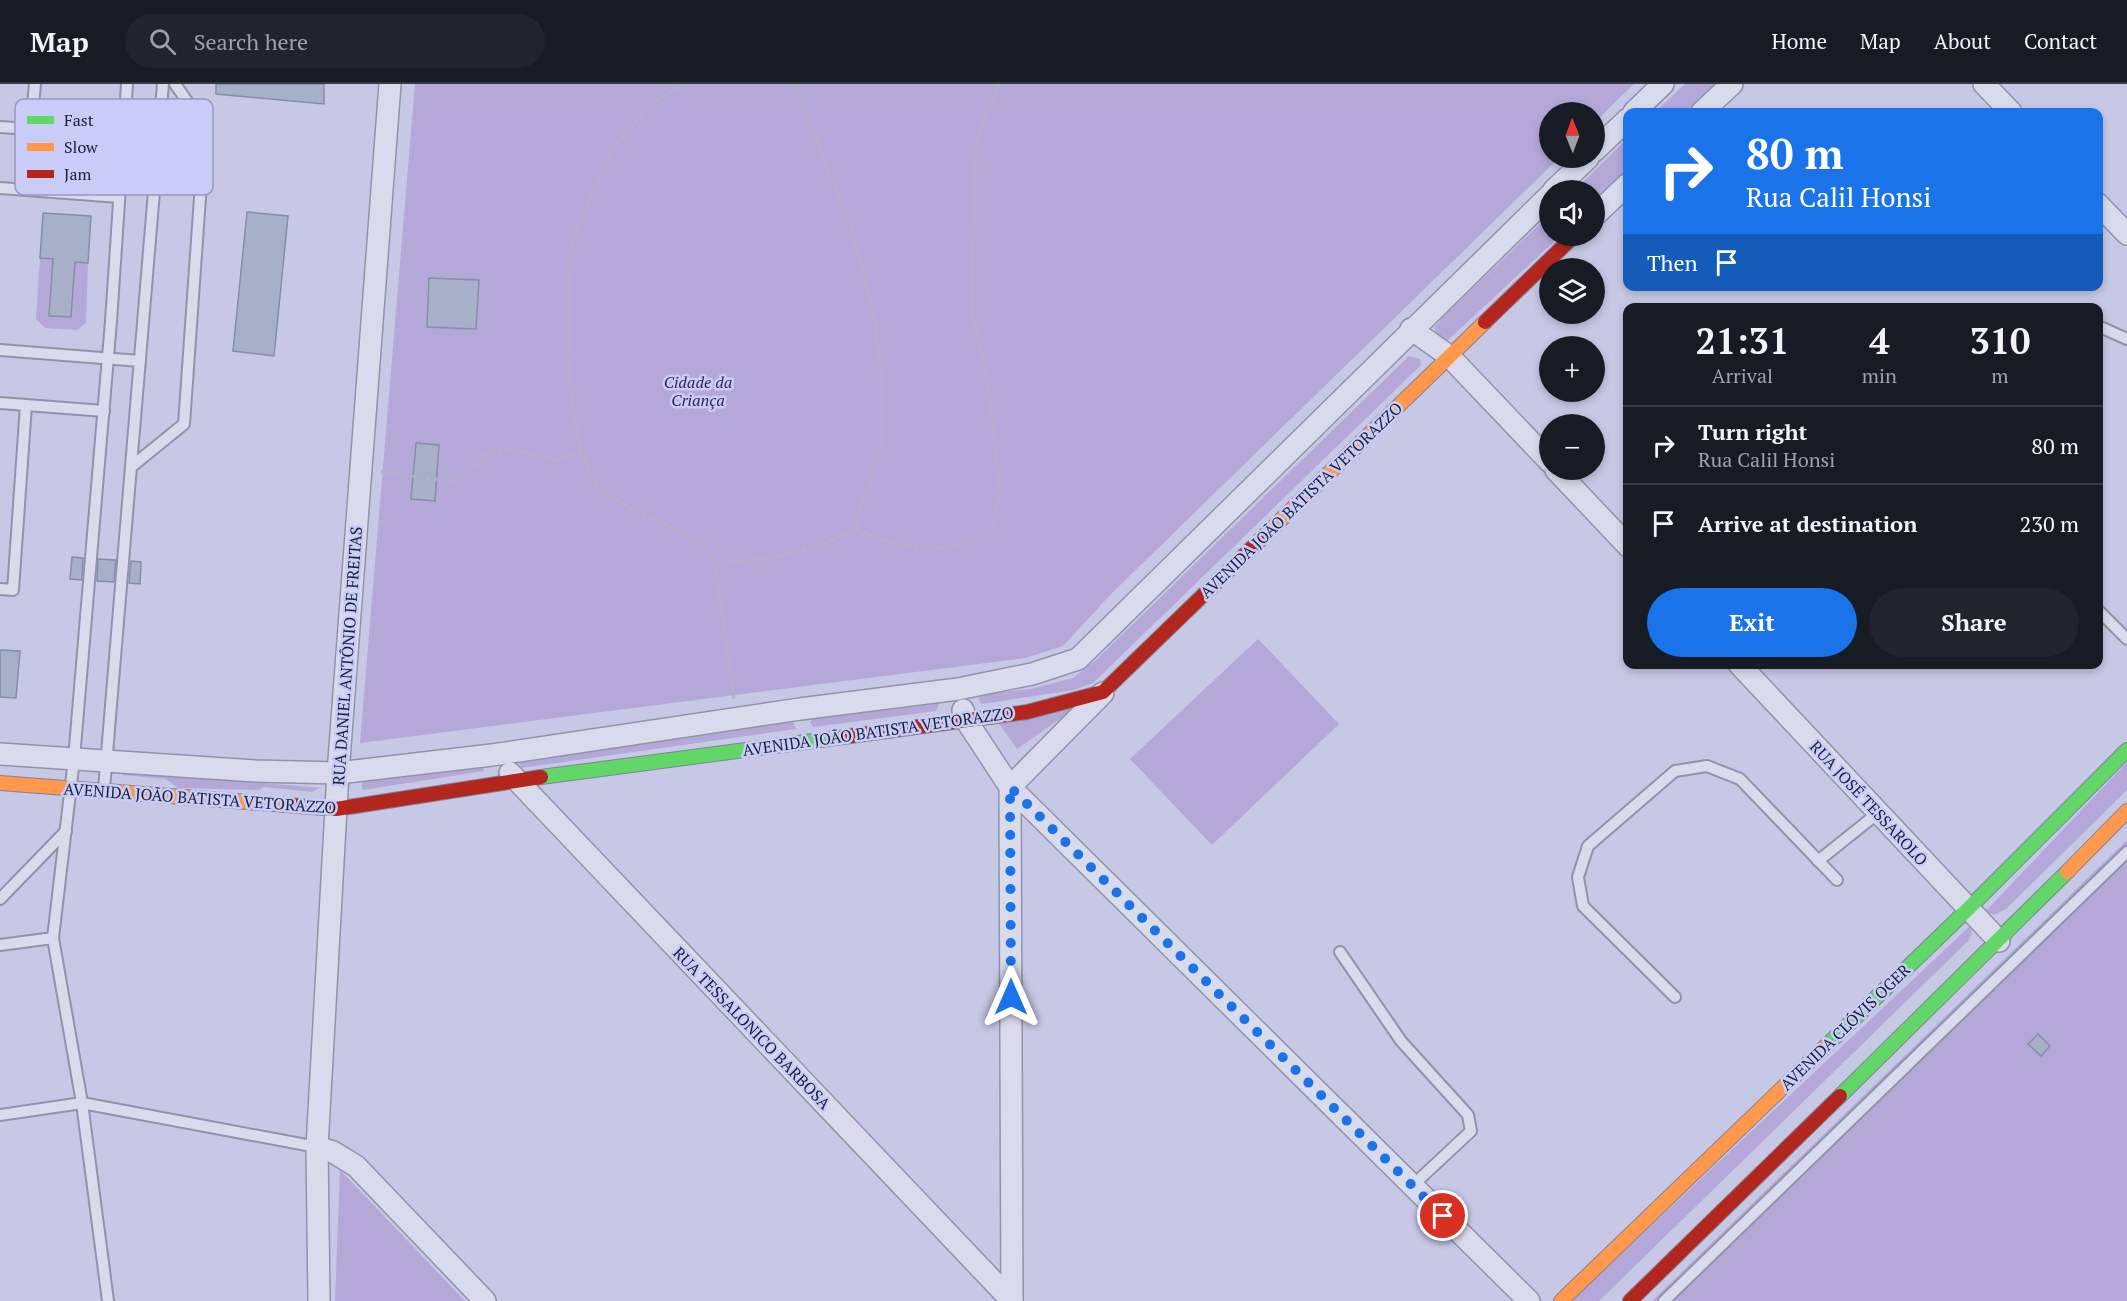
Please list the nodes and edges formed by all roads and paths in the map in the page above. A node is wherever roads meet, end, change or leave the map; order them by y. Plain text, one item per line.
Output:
1 (35, 84) edge
2 (127, 84) edge
3 (163, 84) edge
4 (175, 84) edge
5 (390, 84) edge
6 (685, 84) edge
7 (797, 84) edge
8 (1000, 84) edge
9 (1663, 84) edge
10 (1732, 84) edge
11 (1984, 84) edge
12 (33, 99) edge
13 (126, 99) edge
14 (162, 99) edge
15 (185, 99) edge
16 (1638, 108) edge
17 (1706, 108) edge
18 (2007, 108) edge
19 (1623, 124) edge
20 (0, 127) edge
21 (15, 128) edge
22 (1605, 141) edge
23 (1577, 168) edge
24 (1565, 180) edge
25 (0, 188) edge
26 (15, 189) edge
27 (1623, 189) edge
28 (93, 195) edge
29 (154, 195) edge
30 (200, 195) edge
31 (120, 197) joint
32 (1539, 206) edge
33 (1605, 206) edge
34 (2103, 209) edge
35 (2127, 234) edge
36 (1564, 246) edge
37 (2103, 328) edge
38 (1411, 329) junction
39 (2127, 339) edge
40 (0, 350) edge
41 (1449, 356) junction
42 (108, 358) junction
43 (140, 362) junction
44 (0, 403) edge
45 (26, 405) junction
46 (104, 411) junction
47 (1539, 450) edge
48 (581, 452) junction
49 (131, 467) junction
50 (361, 470) junction
51 (1565, 480) edge
52 (856, 529) junction
53 (1623, 541) edge
54 (715, 562) junction
55 (0, 589) edge
56 (2103, 615) edge
57 (2127, 639) edge
58 (1744, 669) edge
59 (958, 689) junction
60 (1103, 692) junction
61 (800, 709) junction
62 (737, 718) junction
63 (966, 720) junction
64 (805, 741) junction
65 (2127, 750) edge
66 (0, 754) edge
67 (492, 755) junction
68 (74, 759) junction
69 (107, 760) junction
70 (338, 773) junction
71 (516, 780) junction
72 (0, 783) edge
73 (1010, 787) junction
74 (71, 790) junction
75 (104, 793) junction
76 (336, 809) junction
77 (2127, 811) edge
78 (1878, 813) junction
79 (66, 830) junction
80 (2127, 852) edge
81 (1818, 861) junction
82 (1837, 880) dead end
83 (0, 899) edge
84 (1968, 909) junction
85 (53, 938) junction
86 (1999, 941) junction
87 (0, 945) edge
88 (1340, 952) dead end
89 (1675, 997) dead end
90 (82, 1103) junction
91 (0, 1115) edge
92 (317, 1147) junction
93 (1412, 1186) junction
94 (108, 1301) edge
95 (319, 1301) edge
96 (485, 1301) edge
97 (1012, 1301) edge
98 (1529, 1301) edge
99 (1561, 1301) edge
100 (1630, 1301) edge
101 (1664, 1301) edge

1 - 12 lane
2 - 13 lane
3 - 14 lane
4 - 15 lane
5 - 50 street, RUA DANIEL ANTÔNIO DE FREITAS
6 - 48 path
7 - 52 path
8 - 52 path
9 - 16 street
10 - 17 street
11 - 18 street
19 - 22 street
20 - 21 lane
23 - 24 street
25 - 26 lane
27 - 33 street
28 - 31 lane
29 - 43 lane
30 - 49 lane
31 - 42 lane
32 - 38 street, AVENIDA JOÃO BATISTA VETORAZZO
34 - 35 street
36 - 41 street, AVENIDA JOÃO BATISTA VETORAZZO
37 - 39 lane
38 - 41 street
38 - 59 street, AVENIDA JOÃO BATISTA VETORAZZO
40 - 42 lane
41 - 47 street
41 - 60 street, AVENIDA JOÃO BATISTA VETORAZZO
42 - 43 lane
42 - 46 lane
43 - 49 lane
44 - 45 lane
45 - 46 lane
45 - 55 lane
46 - 68 lane
48 - 50 path
48 - 54 path
49 - 69 lane
50 - 70 street, RUA DANIEL ANTÔNIO DE FREITAS
51 - 53 street
52 - 54 path
54 - 62 path
56 - 57 lane
58 - 78 street, RUA JOSÉ TESSAROLO
59 - 61 street, AVENIDA JOÃO BATISTA VETORAZZO
59 - 63 street
60 - 63 street, AVENIDA JOÃO BATISTA VETORAZZO
60 - 73 street
61 - 62 street, AVENIDA JOÃO BATISTA VETORAZZO
61 - 64 street
62 - 67 street, AVENIDA JOÃO BATISTA VETORAZZO
63 - 64 street, AVENIDA JOÃO BATISTA VETORAZZO
63 - 73 street
64 - 71 street, AVENIDA JOÃO BATISTA VETORAZZO
65 - 84 street, AVENIDA CLÓVIS OGER
66 - 68 street, AVENIDA JOÃO BATISTA VETORAZZO
67 - 70 street, AVENIDA JOÃO BATISTA VETORAZZO
67 - 71 street, RUA TESSALONICO BARBOSA
68 - 69 street, AVENIDA JOÃO BATISTA VETORAZZO
68 - 74 lane
69 - 70 street, AVENIDA JOÃO BATISTA VETORAZZO
69 - 75 lane
70 - 76 street, RUA DANIEL ANTÔNIO DE FREITAS
71 - 76 street, AVENIDA JOÃO BATISTA VETORAZZO
71 - 97 street, RUA TESSALONICO BARBOSA
72 - 74 street, AVENIDA JOÃO BATISTA VETORAZZO
73 - 93 street
73 - 97 street
74 - 75 street, AVENIDA JOÃO BATISTA VETORAZZO
74 - 79 lane
75 - 76 street, AVENIDA JOÃO BATISTA VETORAZZO
76 - 92 street, RUA DANIEL ANTÔNIO DE FREITAS
77 - 86 street
78 - 81 lane
78 - 84 street, RUA JOSÉ TESSAROLO
79 - 83 lane
79 - 85 lane
80 - 101 lane
81 - 82 lane
81 - 89 lane
84 - 86 street, RUA JOSÉ TESSAROLO
84 - 99 street, AVENIDA CLÓVIS OGER
85 - 87 lane
85 - 90 lane
86 - 100 street
88 - 93 lane
90 - 91 lane
90 - 92 lane
90 - 94 lane
92 - 95 street, RUA DANIEL ANTÔNIO DE FREITAS
92 - 96 street
93 - 98 street

